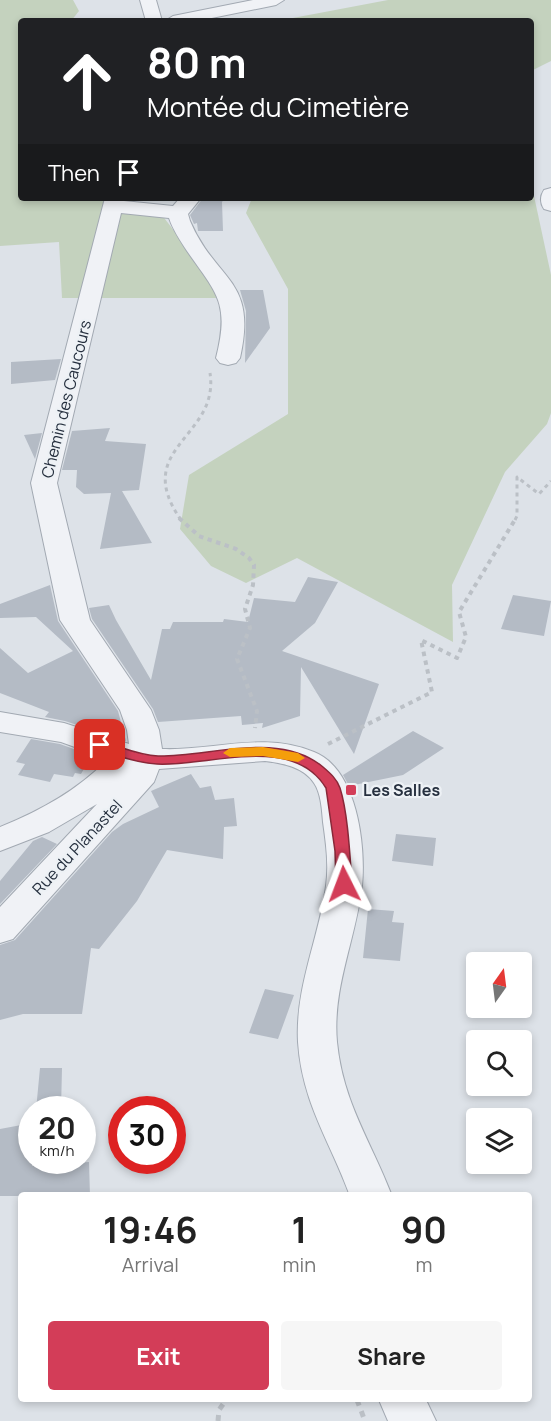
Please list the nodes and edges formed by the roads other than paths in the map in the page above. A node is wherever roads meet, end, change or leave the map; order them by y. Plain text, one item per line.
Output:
1 (148, 0) edge
2 (276, 0) edge
3 (216, 5) edge
4 (153, 18) edge
5 (181, 18) edge
6 (551, 194) edge
7 (114, 202) edge
8 (185, 205) edge
9 (551, 205) edge
10 (219, 363) road end
11 (0, 722) edge
12 (139, 757) junction
13 (0, 840) edge
14 (0, 930) edge
15 (369, 1192) edge
16 (403, 1402) edge
17 (412, 1421) edge

1 - 4 street
2 - 3 street
3 - 5 street
6 - 9 street
7 - 8 street
7 - 12 street, Chemin des Caucours
8 - 10 street
11 - 12 street
12 - 13 street
12 - 14 street, Rue du Planastel
12 - 15 street
16 - 17 street

